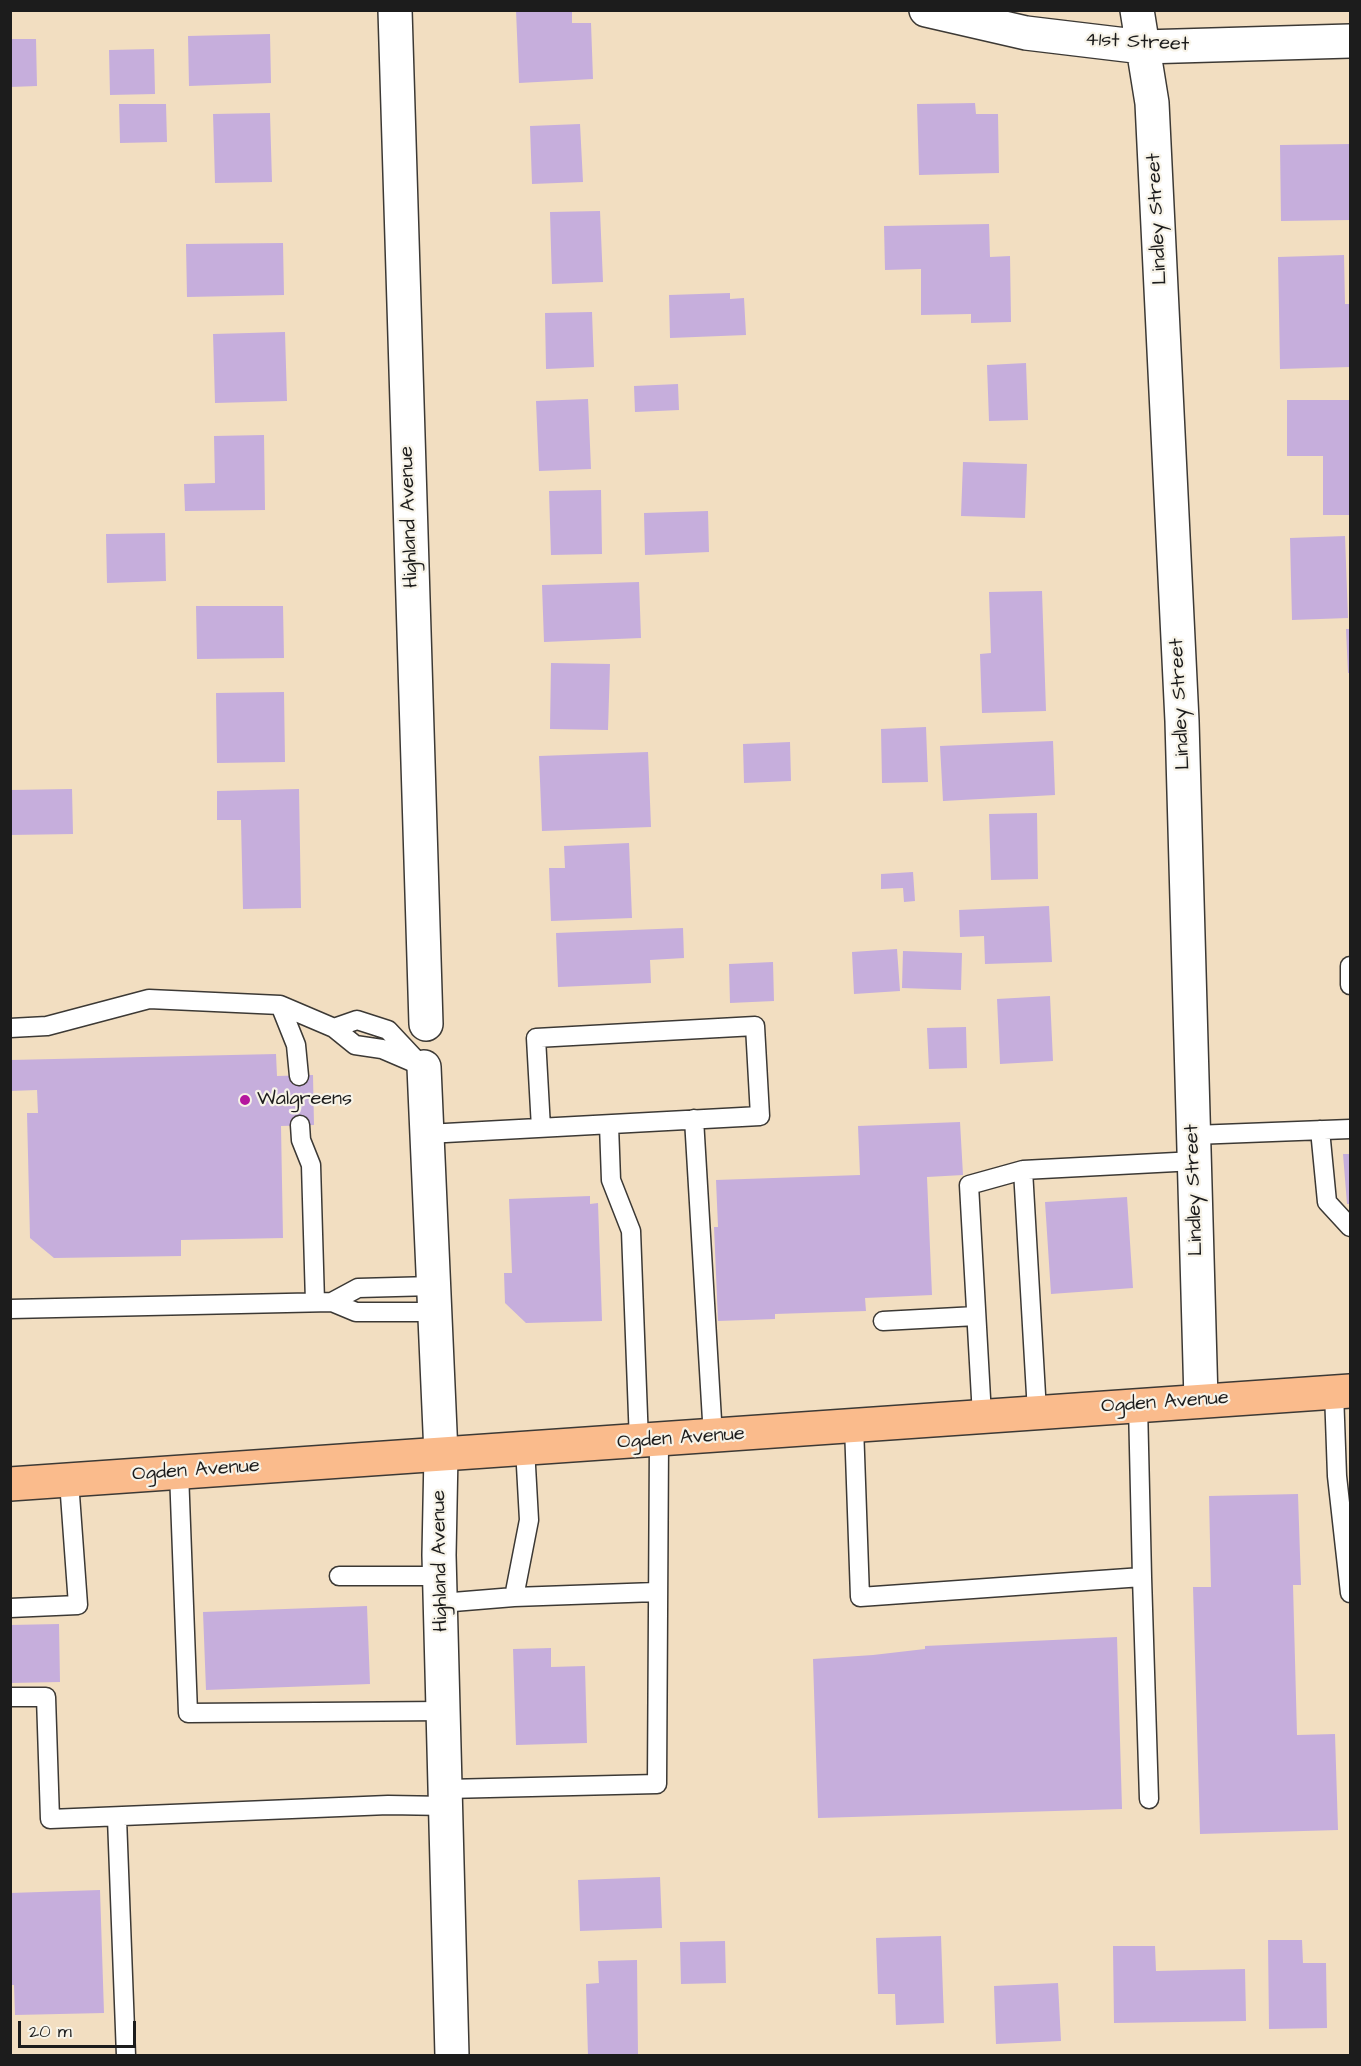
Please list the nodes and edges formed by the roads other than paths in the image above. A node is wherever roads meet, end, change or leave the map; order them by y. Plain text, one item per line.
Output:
1 (395, 10) edge
2 (926, 10) edge
3 (1137, 10) edge
4 (1350, 40) edge
5 (1143, 47) junction
6 (280, 1005) junction
7 (426, 1024) dead end
8 (10, 1028) edge
9 (424, 1067) joint
10 (299, 1076) dead end
11 (694, 1119) junction
12 (300, 1125) dead end
13 (609, 1125) junction
14 (541, 1128) junction
15 (1350, 1129) edge
16 (1320, 1130) junction
17 (427, 1134) junction
18 (1194, 1148) junction
19 (1023, 1170) junction
20 (1350, 1227) edge
21 (434, 1299) junction
22 (323, 1302) junction
23 (10, 1309) edge
24 (976, 1316) junction
25 (883, 1321) dead end
26 (1342, 1391) edge
27 (1201, 1400) junction
28 (1138, 1405) junction
29 (1037, 1412) junction
30 (982, 1416) junction
31 (854, 1426) junction
32 (713, 1437) junction
33 (649, 1441) junction
34 (525, 1448) junction
35 (441, 1454) junction
36 (178, 1472) junction
37 (69, 1481) junction
38 (10, 1484) edge
39 (339, 1576) dead end
40 (1142, 1577) junction
41 (441, 1590) junction
42 (656, 1592) junction
43 (1350, 1593) edge
44 (514, 1597) junction
45 (10, 1608) edge
46 (10, 1697) edge
47 (445, 1711) junction
48 (447, 1797) junction
49 (1149, 1799) dead end
50 (117, 1818) junction
51 (126, 2055) edge
52 (452, 2055) edge

1 - 7 street, Highland Avenue
2 - 5 street, 41st Street
3 - 5 street, Lindley Street
4 - 5 street, 41st Street
5 - 18 street, Lindley Street
6 - 8 lane
6 - 9 lane
6 - 10 lane
9 - 17 street, Highland Avenue
11 - 13 lane
11 - 14 lane
11 - 32 lane
12 - 22 lane
13 - 14 lane
13 - 33 lane
14 - 17 lane
15 - 16 lane
16 - 18 lane
16 - 20 lane
17 - 21 street, Highland Avenue
18 - 19 lane
18 - 27 street, Lindley Street
19 - 24 lane
19 - 29 lane
21 - 22 lane
21 - 22 lane
21 - 35 street, Highland Avenue
22 - 23 lane
24 - 25 lane
24 - 30 lane
26 - 27 main road, Ogden Avenue
26 - 43 lane
27 - 28 main road, Ogden Avenue
28 - 29 main road, Ogden Avenue
28 - 40 lane
29 - 30 main road, Ogden Avenue
30 - 31 main road, Ogden Avenue
31 - 32 main road, Ogden Avenue
31 - 40 lane
32 - 33 main road, Ogden Avenue
33 - 34 main road, Ogden Avenue
33 - 42 lane
34 - 35 main road, Ogden Avenue
34 - 44 lane
35 - 36 main road, Ogden Avenue
35 - 41 street, Highland Avenue
36 - 37 main road, Ogden Avenue
36 - 47 lane
37 - 38 main road, Ogden Avenue
37 - 45 lane
39 - 41 lane
40 - 49 lane
41 - 44 lane
41 - 47 street, Highland Avenue
42 - 44 lane
42 - 48 lane
46 - 50 lane
47 - 48 street, Highland Avenue
48 - 50 lane
48 - 52 street, Highland Avenue
50 - 51 lane

